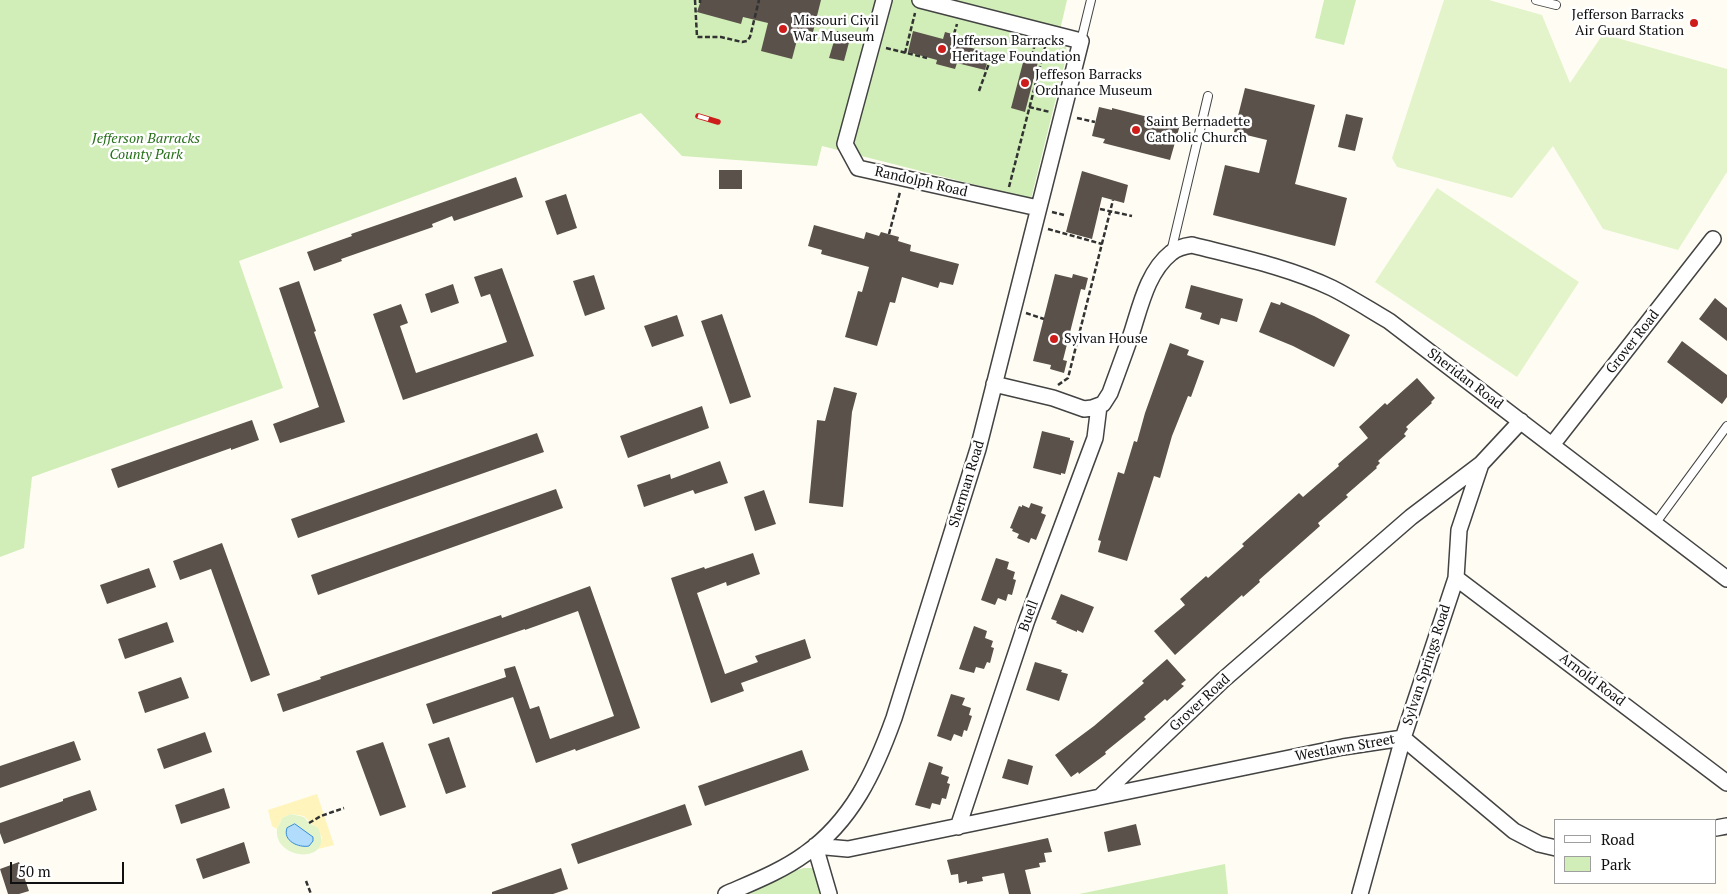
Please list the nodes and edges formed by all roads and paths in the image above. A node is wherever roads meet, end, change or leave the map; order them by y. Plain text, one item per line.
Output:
1 (695, 0) edge
2 (759, 0) edge
3 (884, 0) edge
4 (1091, 0) edge
5 (1536, 0) edge
6 (1556, 5) dead end
7 (918, 6) edge
8 (957, 23) dead end
9 (954, 34) dead end
10 (1080, 41) junction
11 (1035, 43) dead end
12 (872, 44) junction
13 (1045, 46) dead end
14 (905, 53) junction
15 (992, 55) dead end
16 (1032, 56) dead end
17 (927, 58) dead end
18 (979, 91) dead end
19 (1208, 96) dead end
20 (904, 178) junction
21 (1113, 200) dead end
22 (1005, 201) junction
23 (1100, 209) dead end
24 (1045, 210) junction
25 (1110, 211) junction
26 (1064, 215) dead end
27 (1132, 216) dead end
28 (1034, 225) junction
29 (889, 234) dead end
30 (1713, 239) dead end
31 (1102, 244) junction
32 (1171, 252) junction
33 (1026, 313) dead end
34 (1044, 318) dead end
35 (994, 384) junction
36 (1052, 398) junction
37 (1099, 406) junction
38 (1521, 421) junction
39 (1727, 426) edge
40 (1552, 445) junction
41 (1481, 464) junction
42 (1655, 524) junction
43 (1456, 578) junction
44 (1727, 579) edge
45 (1403, 738) junction
46 (1727, 783) edge
47 (1100, 797) junction
48 (344, 808) dead end
49 (309, 823) dead end
50 (958, 827) junction
51 (815, 846) junction
52 (1554, 848) edge
53 (306, 881) dead end
54 (311, 894) edge
55 (726, 894) edge
56 (829, 894) edge
57 (1360, 894) edge

1 - 2 path
3 - 12 street, Randolph Road
4 - 10 lane, Sherman Road
5 - 6 lane
7 - 10 street
7 - 14 path
8 - 9 path
10 - 24 street, Sherman Road
11 - 16 path
12 - 14 path
12 - 20 street, Randolph Road
13 - 22 path
14 - 17 path
15 - 18 path
19 - 32 lane
20 - 22 street, Randolph Road
20 - 29 path
21 - 25 path
22 - 24 street, Randolph Road
23 - 25 path
24 - 26 path
24 - 28 street, Sherman Road
25 - 27 path
25 - 31 path
28 - 31 path
28 - 35 street, Sherman Road
30 - 40 street, Grover Road
31 - 36 path
32 - 37 street
32 - 38 street, Sheridan Road
33 - 34 path
35 - 36 street
35 - 51 street, Sherman Road
36 - 37 street
37 - 50 street, Buell
38 - 40 street, Sheridan Road
38 - 41 street, Grover Road
39 - 42 lane
40 - 42 street, Sheridan Road
41 - 43 street, Sylvan Springs Road
41 - 47 street, Grover Road
42 - 44 street, Sheridan Road
43 - 45 street, Sylvan Springs Road
43 - 46 street, Arnold Road
45 - 47 street, Westlawn Street
45 - 52 street, Westlawn Street
45 - 57 street, Sylvan Springs Road
47 - 50 street
48 - 49 path
50 - 51 street
51 - 55 street, Sherman Road
51 - 56 street
53 - 54 path

